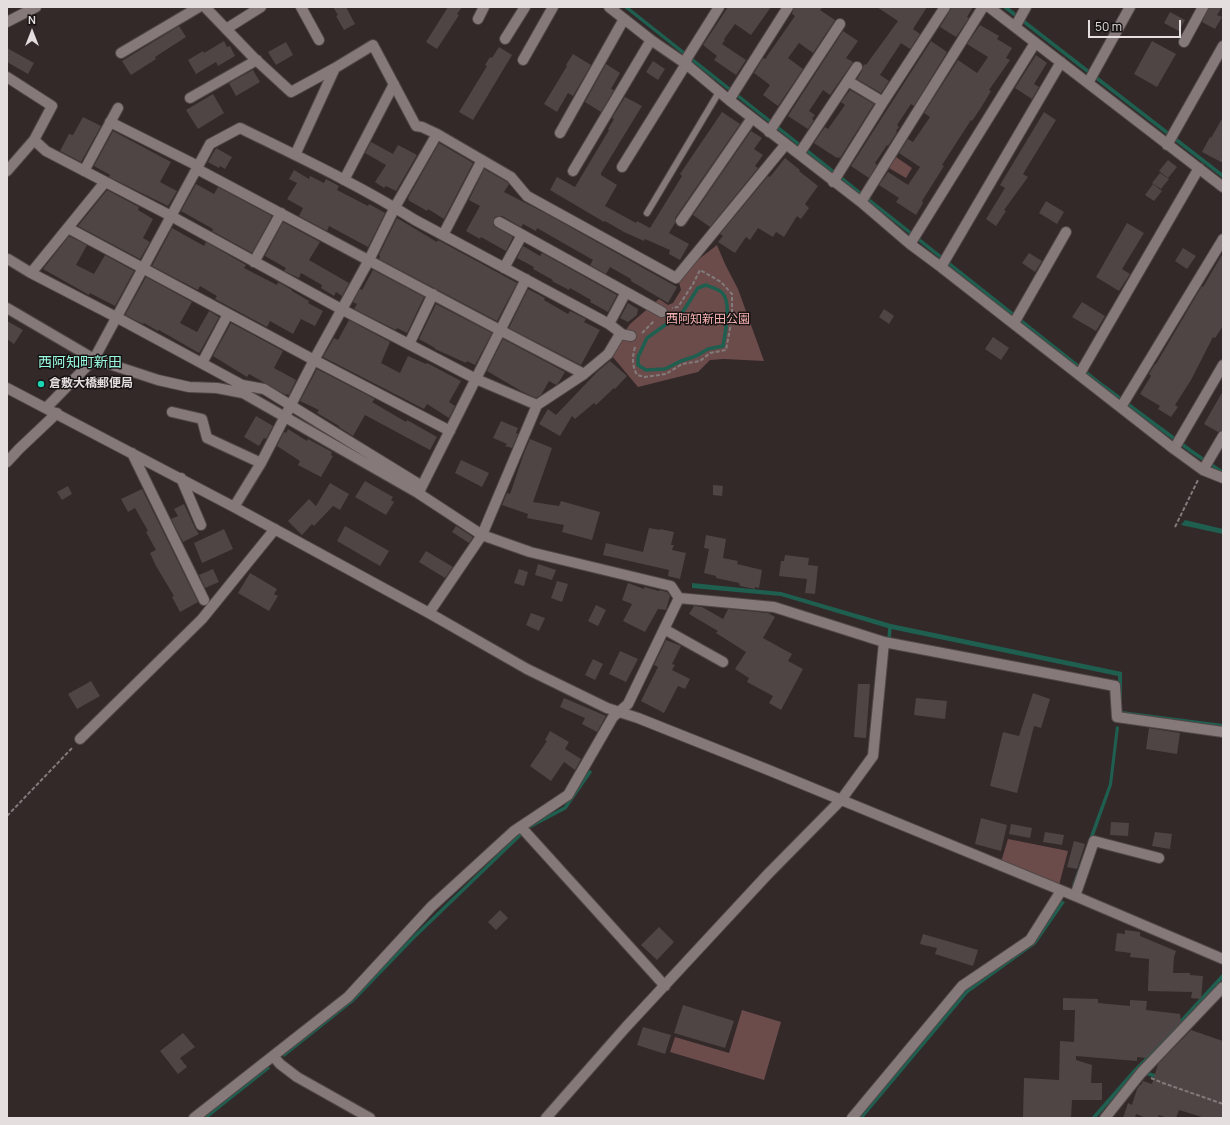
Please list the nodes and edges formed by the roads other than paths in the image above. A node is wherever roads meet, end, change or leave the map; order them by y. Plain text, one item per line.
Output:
1 (36, 7) edge
2 (199, 7) edge
3 (205, 7) edge
4 (261, 7) edge
5 (301, 7) edge
6 (484, 7) edge
7 (525, 7) edge
8 (553, 7) edge
9 (609, 7) edge
10 (719, 7) edge
11 (788, 7) edge
12 (945, 7) edge
13 (983, 7) edge
14 (989, 7) edge
15 (1026, 7) edge
16 (1130, 7) edge
17 (1203, 7) edge
18 (478, 19) dead end
19 (624, 19) junction
20 (1018, 21) junction
21 (7, 22) edge
22 (840, 24) dead end
23 (226, 29) junction
24 (505, 39) dead end
25 (319, 40) dead end
26 (651, 40) junction
27 (1184, 42) dead end
28 (1035, 43) junction
29 (1223, 46) edge
30 (121, 53) dead end
31 (688, 57) junction
32 (257, 60) junction
33 (523, 60) dead end
34 (1061, 62) junction
35 (858, 67) dead end
36 (335, 68) junction
37 (7, 77) edge
38 (1091, 78) junction
39 (848, 81) junction
40 (394, 84) junction
41 (719, 92) junction
42 (190, 98) dead end
43 (729, 100) junction
44 (883, 102) junction
45 (118, 108) dead end
46 (752, 118) junction
47 (110, 122) junction
48 (769, 131) junction
49 (560, 133) dead end
50 (437, 134) junction
51 (34, 140) junction
52 (1170, 140) junction
53 (786, 144) junction
54 (800, 154) junction
55 (295, 155) junction
56 (482, 160) junction
57 (198, 167) junction
58 (622, 167) dead end
59 (1199, 168) junction
60 (7, 171) edge
61 (84, 171) junction
62 (573, 171) dead end
63 (344, 180) junction
64 (834, 181) junction
65 (105, 182) junction
66 (1223, 187) edge
67 (862, 202) junction
68 (395, 207) junction
69 (647, 212) dead end
70 (281, 213) junction
71 (171, 216) junction
72 (681, 221) dead end
73 (499, 222) dead end
74 (68, 228) junction
75 (1066, 232) dead end
76 (443, 235) junction
77 (522, 235) junction
78 (1223, 239) edge
79 (910, 244) junction
80 (8, 259) edge
81 (369, 260) junction
82 (254, 262) junction
83 (941, 266) junction
84 (143, 268) junction
85 (504, 268) junction
86 (31, 273) junction
87 (526, 279) junction
88 (626, 292) junction
89 (433, 294) junction
90 (7, 308) edge
91 (341, 309) junction
92 (662, 312) road end
93 (228, 314) junction
94 (116, 317) junction
95 (1014, 323) junction
96 (609, 324) junction
97 (500, 331) junction
98 (409, 344) junction
99 (94, 359) junction
100 (314, 360) junction
101 (202, 363) junction
102 (1223, 365) edge
103 (584, 374) junction
104 (1079, 374) junction
105 (476, 379) junction
106 (7, 388) edge
107 (537, 405) junction
108 (290, 406) junction
109 (1122, 406) junction
110 (46, 408) junction
111 (172, 412) dead end
112 (57, 413) junction
113 (284, 417) junction
114 (450, 431) junction
115 (1223, 436) edge
116 (1175, 449) junction
117 (132, 453) junction
118 (7, 462) edge
119 (261, 463) junction
120 (1203, 469) junction
121 (181, 478) junction
122 (1223, 478) edge
123 (420, 490) junction
124 (234, 507) junction
125 (201, 525) dead end
126 (275, 529) junction
127 (482, 535) junction
128 (680, 598) junction
129 (204, 600) dead end
130 (429, 613) junction
131 (664, 629) junction
132 (884, 642) junction
133 (724, 662) dead end
134 (620, 712) junction
135 (1223, 732) edge
136 (80, 739) road end
137 (841, 800) junction
138 (521, 827) junction
139 (1159, 858) dead end
140 (1061, 891) junction
141 (1075, 896) junction
142 (1223, 960) edge
143 (665, 986) junction
144 (1223, 987) edge
145 (273, 1056) junction
146 (194, 1118) edge
147 (370, 1118) edge
148 (546, 1118) edge
149 (852, 1118) edge
150 (1105, 1118) edge

1 - 21 street
2 - 30 street
3 - 23 street
4 - 23 street
5 - 25 street
6 - 18 street
7 - 24 street
8 - 33 street
9 - 19 street
10 - 31 street
11 - 43 street
12 - 44 street
13 - 67 street
14 - 20 street
15 - 20 street
16 - 38 street
17 - 27 street
19 - 26 street
19 - 49 street
20 - 28 street
22 - 48 street
23 - 32 street
26 - 31 street
26 - 62 street
28 - 34 street
28 - 79 street
29 - 52 street
31 - 41 street
31 - 58 street
32 - 36 street
32 - 42 street
34 - 38 street
34 - 83 street
35 - 39 street
36 - 40 street
36 - 55 street
37 - 51 street
38 - 52 street
39 - 44 street
39 - 54 street
40 - 50 street
40 - 63 street
41 - 43 street
41 - 69 lane
43 - 46 street
44 - 64 street
45 - 47 street
46 - 48 street
46 - 72 street
47 - 57 street
47 - 61 street
48 - 53 street
50 - 56 street
50 - 68 street
51 - 60 street
51 - 61 street
52 - 59 street
53 - 54 street
53 - 56 street
54 - 64 street
55 - 57 street
55 - 63 street
56 - 76 street
57 - 70 street
57 - 71 street
59 - 66 street
59 - 104 street
61 - 65 street
63 - 68 street
64 - 67 street
65 - 71 street
65 - 74 street
67 - 79 street
68 - 76 street
68 - 81 street
70 - 81 street
70 - 82 street
71 - 82 street
71 - 84 street
73 - 77 street
74 - 84 street
74 - 86 street
75 - 95 street
76 - 85 street
77 - 85 street
77 - 88 street
78 - 109 street
79 - 83 street
80 - 86 street
81 - 89 street
81 - 91 street
82 - 91 street
83 - 95 street
84 - 93 street
84 - 94 street
85 - 87 street
86 - 94 street
87 - 96 street
87 - 97 street
88 - 92 street
88 - 96 street
89 - 97 street
89 - 98 street
90 - 99 street
91 - 98 street
91 - 100 street
93 - 100 street
93 - 101 street
94 - 99 street
94 - 101 street
95 - 104 street
96 - 103 street
97 - 103 street
97 - 105 street
98 - 105 street
99 - 110 street
99 - 113 street
100 - 108 street
100 - 114 street
101 - 108 street
102 - 116 street
103 - 107 street
104 - 109 street
105 - 107 street
105 - 114 street
106 - 110 street
107 - 127 street
108 - 113 street
108 - 123 street
109 - 116 street
110 - 112 street
111 - 119 street
112 - 117 street
112 - 118 street
113 - 119 street
113 - 123 street
114 - 123 street
115 - 120 street
116 - 120 street
117 - 121 street
117 - 129 street
119 - 124 street
120 - 122 street
121 - 124 street
121 - 125 street
123 - 127 street
124 - 126 street
126 - 130 street
126 - 136 street
127 - 128 street
127 - 130 street
128 - 131 street
128 - 132 street
130 - 134 street
131 - 133 street
131 - 134 street
132 - 135 street
132 - 137 street
134 - 137 street
134 - 138 street
137 - 140 street
137 - 143 street
138 - 143 street
138 - 145 street
139 - 141 street
140 - 141 street
140 - 149 street
141 - 142 street
143 - 148 street
144 - 150 street
145 - 146 street
145 - 147 street

